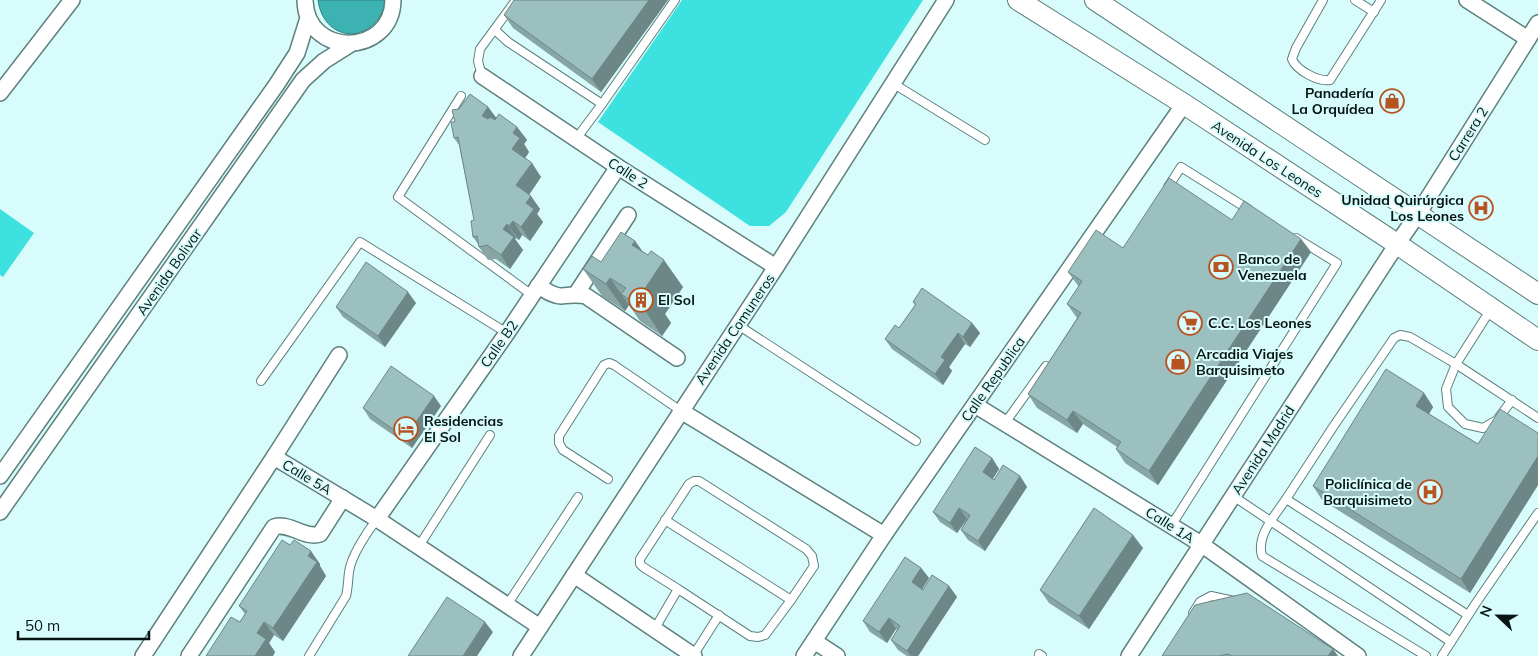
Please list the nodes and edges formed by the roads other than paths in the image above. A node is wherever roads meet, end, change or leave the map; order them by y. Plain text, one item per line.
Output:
1 (72, 0) edge
2 (305, 0) edge
3 (393, 0) edge
4 (516, 0) edge
5 (675, 0) edge
6 (946, 0) edge
7 (1018, 0) edge
8 (1095, 0) edge
9 (1323, 0) edge
10 (1355, 0) edge
11 (1382, 0) edge
12 (1467, 0) edge
13 (1374, 12) junction
14 (308, 18) junction
15 (1538, 23) edge
16 (495, 30) junction
17 (1528, 39) junction
18 (351, 44) junction
19 (482, 76) joint
20 (894, 84) junction
21 (0, 93) edge
22 (461, 96) dead end
23 (602, 104) junction
24 (1184, 104) junction
25 (576, 139) junction
26 (985, 140) dead end
27 (618, 167) junction
28 (1162, 198) edge
29 (1255, 212) edge
30 (1418, 214) junction
31 (628, 215) dead end
32 (1288, 233) edge
33 (1396, 244) junction
34 (776, 267) junction
35 (535, 291) junction
36 (576, 294) junction
37 (1538, 294) edge
38 (1491, 309) junction
39 (738, 325) junction
40 (507, 333) junction
41 (1538, 340) edge
42 (339, 355) dead end
43 (1053, 357) edge
44 (677, 358) dead end
45 (1456, 364) junction
46 (261, 381) dead end
47 (1512, 400) junction
48 (975, 405) junction
49 (681, 411) junction
50 (1538, 418) edge
51 (1005, 424) junction
52 (490, 435) dead end
53 (916, 441) dead end
54 (274, 457) junction
55 (0, 476) edge
56 (608, 479) dead end
57 (1233, 496) junction
58 (578, 497) dead end
59 (343, 498) junction
60 (1286, 499) junction
61 (0, 512) edge
62 (1538, 513) edge
63 (377, 519) junction
64 (666, 520) junction
65 (1270, 522) junction
66 (1171, 526) junction
67 (884, 534) junction
68 (1201, 544) junction
69 (419, 546) junction
70 (574, 575) junction
71 (678, 589) junction
72 (791, 600) junction
73 (507, 605) junction
74 (1239, 605) edge
75 (719, 615) junction
76 (1468, 615) junction
77 (1190, 618) edge
78 (540, 627) junction
79 (654, 630) junction
80 (814, 641) junction
81 (1451, 642) junction
82 (146, 655) edge
83 (189, 656) edge
84 (309, 656) edge
85 (521, 656) edge
86 (693, 656) edge
87 (804, 656) edge
88 (837, 656) edge
89 (1129, 656) edge
90 (1358, 656) edge
91 (1426, 656) edge
92 (1442, 656) edge

1 - 21 street
2 - 14 street, Avenida Bolivar
3 - 18 street, Avenida Bolivar
4 - 16 lane
5 - 23 lane
6 - 20 street, Avenida Comuneros
7 - 24 street, Avenida Los Leones
8 - 30 street
9 - 13 lane
10 - 13 lane
11 - 13 lane
12 - 17 street
14 - 18 street
14 - 55 street, Avenida Bolivar
15 - 17 street, Carrera 2
16 - 19 lane
16 - 23 lane
17 - 30 street, Carrera 2
18 - 61 street, Avenida Bolivar
19 - 25 street, Calle 2
20 - 26 lane
20 - 34 street, Avenida Comuneros
22 - 35 lane
23 - 25 lane
24 - 33 street, Avenida Los Leones
24 - 48 street, Calle Republica
25 - 27 street, Calle 2
27 - 34 street, Calle 2
27 - 35 street, Calle B2
28 - 29 lane
30 - 33 street, Carrera 2
30 - 37 street
31 - 36 street
32 - 66 lane
33 - 38 street, Avenida Los Leones
33 - 57 street, Avenida Madrid
34 - 39 street, Avenida Comuneros
35 - 36 street
35 - 40 street, Calle B2
36 - 44 street
38 - 41 street, Avenida Los Leones
38 - 45 lane
39 - 49 street, Avenida Comuneros
39 - 53 lane
40 - 46 lane
40 - 63 street, Calle B2
42 - 54 street
43 - 51 lane
45 - 47 lane
45 - 47 lane
45 - 60 lane
47 - 50 lane
48 - 51 street, Calle 1A
48 - 67 street, Calle Republica
49 - 56 lane
49 - 67 street
49 - 70 street, Avenida Comuneros
51 - 66 street, Calle 1A
52 - 69 lane
54 - 59 street, Calle 5A
54 - 82 street, Calle 5A
57 - 65 lane
57 - 68 street, Avenida Madrid
58 - 73 lane
59 - 63 street, Calle 5A
59 - 83 street
60 - 65 lane
60 - 76 lane
62 - 76 lane
63 - 69 street, Calle 5A
63 - 84 lane
64 - 71 lane
64 - 72 lane
64 - 72 lane
65 - 81 lane
65 - 91 lane
66 - 68 street, Calle 1A
67 - 80 street, Calle Republica
68 - 89 street, Avenida Madrid
68 - 90 street, Calle 1A
69 - 73 street, Calle 5A
70 - 78 street, Avenida Comuneros
70 - 79 street
71 - 75 lane
71 - 79 lane
72 - 75 lane
73 - 78 street, Calle 5A
74 - 77 lane
75 - 86 lane
76 - 81 lane
78 - 85 street, Avenida Comuneros
79 - 86 street
80 - 87 street, Calle Republica
80 - 88 street
81 - 92 lane

